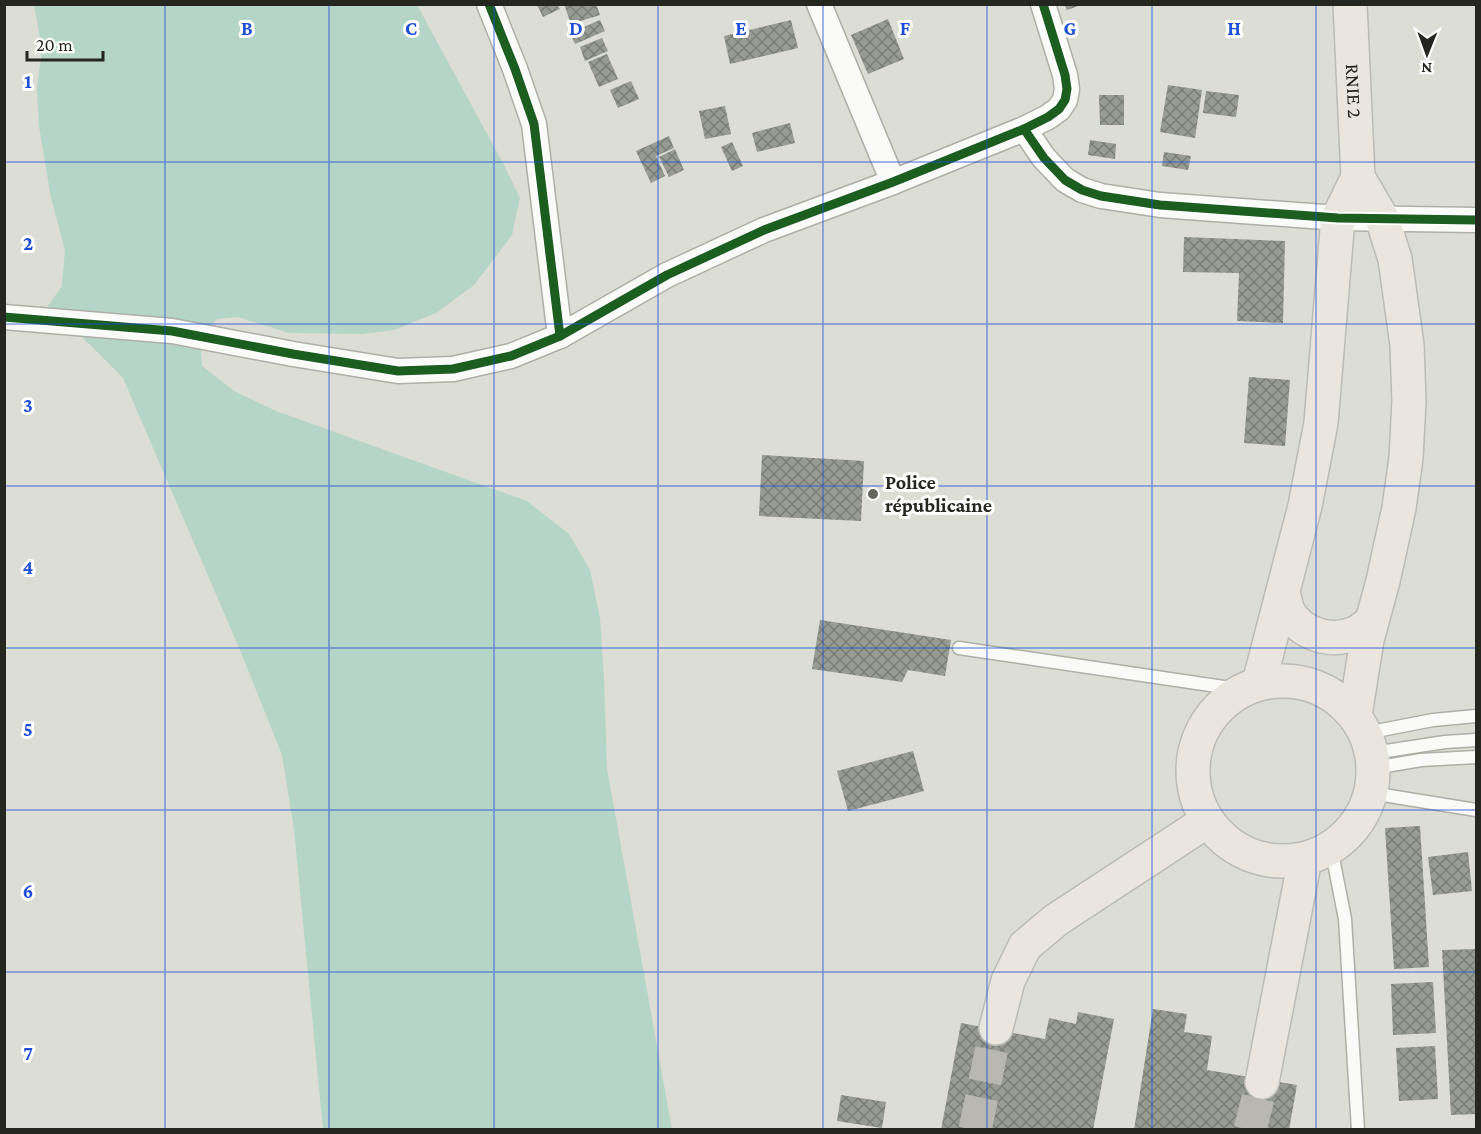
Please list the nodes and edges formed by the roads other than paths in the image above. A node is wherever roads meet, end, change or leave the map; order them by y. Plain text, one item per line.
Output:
1 (489, 4) edge
2 (819, 4) edge
3 (1042, 4) edge
4 (1350, 4) edge
5 (1024, 129) junction
6 (1358, 177) junction
7 (893, 182) junction
8 (1338, 218) junction
9 (1382, 218) junction
10 (1476, 220) edge
11 (4, 317) edge
12 (560, 336) junction
13 (1283, 592) junction
14 (1371, 622) junction
15 (959, 648) dead end
16 (1252, 686) junction
17 (1476, 716) edge
18 (1476, 740) edge
19 (1368, 752) junction
20 (1476, 757) edge
21 (1476, 810) edge
22 (1207, 821) junction
23 (1318, 853) junction
24 (996, 1028) tunnel mouth
25 (1262, 1082) tunnel mouth
26 (1358, 1130) edge

1 - 12 street
2 - 7 street
3 - 5 street
4 - 6 main road, RNIE 2 / RNIE 2
5 - 7 street
5 - 8 street
6 - 8 main road, RNIE 2
6 - 9 main road, RNIE 2
7 - 12 street
8 - 9 street
8 - 13 main road, RNIE 2
9 - 10 street
9 - 14 main road, RNIE 2
11 - 12 street
13 - 14 main road
13 - 16 main road, RNIE 2
14 - 19 main road, RNIE 2
15 - 16 lane
16 - 19 main road
16 - 22 main road
17 - 19 lane
18 - 19 lane
19 - 20 lane
19 - 21 lane
19 - 23 main road, RNIE 2
22 - 23 main road
22 - 24 main road
23 - 25 main road
23 - 26 lane

